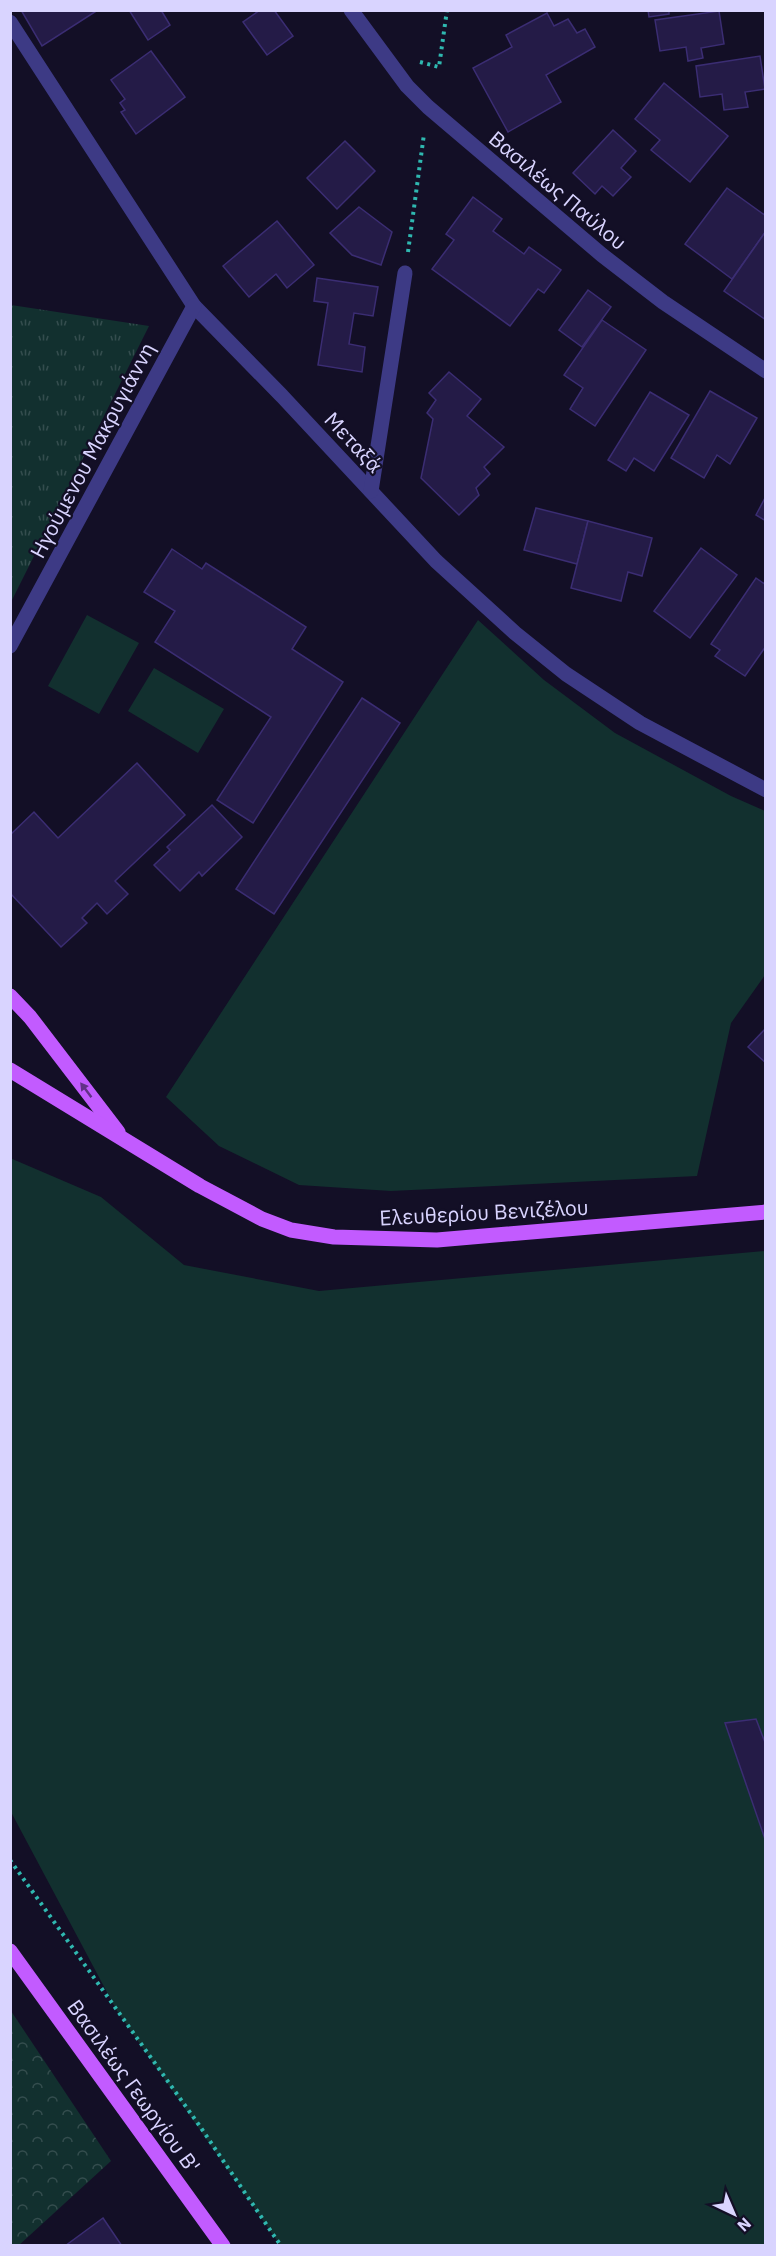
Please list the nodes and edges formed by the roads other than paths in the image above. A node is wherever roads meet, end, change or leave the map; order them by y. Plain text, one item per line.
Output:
1 (351, 10) edge
2 (10, 22) edge
3 (405, 273) road end
4 (194, 306) junction
5 (765, 371) edge
6 (371, 491) junction
7 (10, 645) edge
8 (765, 790) edge
9 (10, 996) edge
10 (10, 1070) edge
11 (122, 1137) junction
12 (765, 1212) edge
13 (10, 1951) edge
14 (223, 2246) edge

1 - 5 street, Βασιλέως Παύλου
2 - 4 street, Μεταξά
3 - 6 street
4 - 6 street, Μεταξά
4 - 7 street, Ηγούμενου Μακρυγιάννη
6 - 8 street, Μεταξά
11 -> 9 main road, Ελευθερίου Βενιζέλου
10 - 11 main road, Ελευθερίου Βενιζέλου
11 - 12 main road, Ελευθερίου Βενιζέλου
13 - 14 main road, Βασιλέως Γεωργίου Β'

